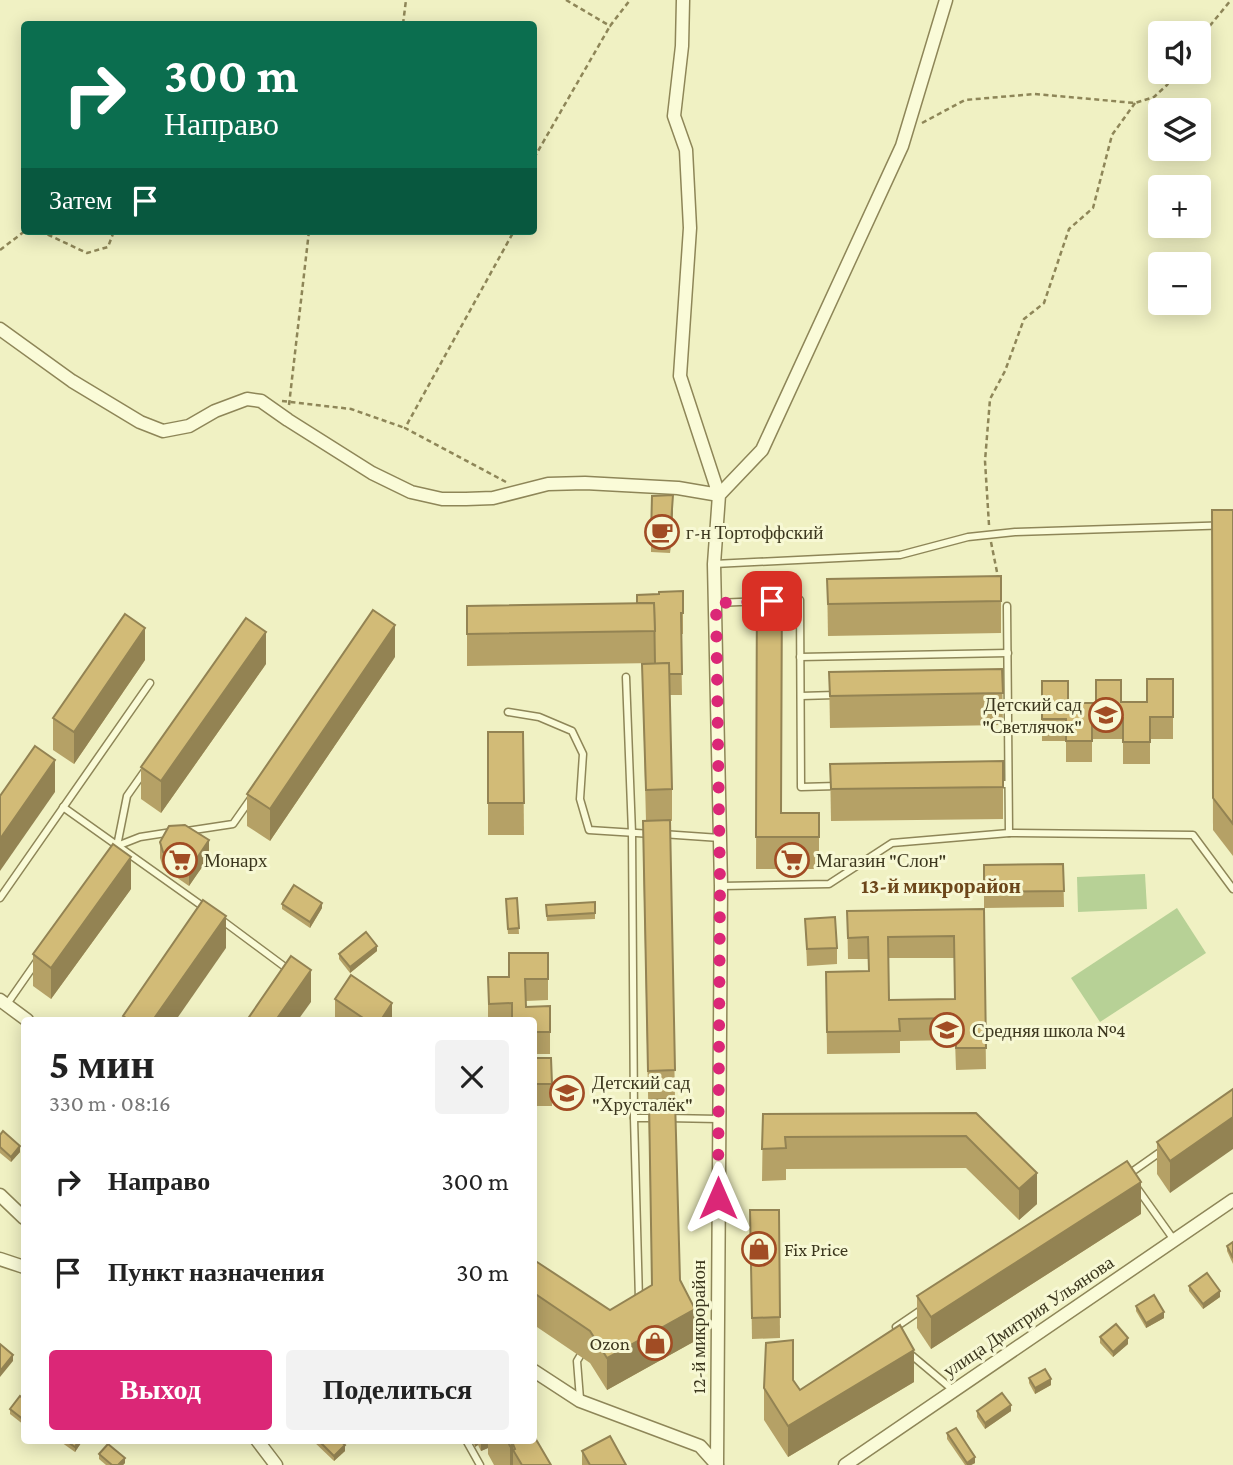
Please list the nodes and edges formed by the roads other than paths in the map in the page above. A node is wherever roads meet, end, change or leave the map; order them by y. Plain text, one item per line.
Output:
1 (683, 0) edge
2 (946, 0) edge
3 (0, 329) edge
4 (719, 495) junction
5 (1233, 526) edge
6 (714, 564) junction
7 (716, 603) junction
8 (1007, 606) road end
9 (1007, 653) junction
10 (800, 657) junction
11 (626, 677) dead end
12 (150, 683) dead end
13 (1008, 693) junction
14 (995, 694) edge
15 (842, 695) edge
16 (801, 696) junction
17 (508, 712) dead end
18 (150, 763) edge
19 (981, 784) edge
20 (1008, 784) junction
21 (843, 786) edge
22 (256, 792) edge
23 (63, 807) junction
24 (632, 832) junction
25 (1009, 833) junction
26 (720, 838) junction
27 (117, 846) junction
28 (109, 858) edge
29 (1233, 874) edge
30 (1226, 880) junction
31 (720, 886) junction
32 (1233, 889) edge
33 (0, 898) edge
34 (205, 908) junction
35 (198, 919) edge
36 (38, 960) edge
37 (282, 979) edge
38 (3, 1002) edge
39 (23, 1017) edge
40 (634, 1118) junction
41 (718, 1119) junction
42 (1170, 1146) edge
43 (0, 1195) edge
44 (1233, 1200) edge
45 (21, 1215) edge
46 (1174, 1240) junction
47 (0, 1259) edge
48 (21, 1266) edge
49 (931, 1304) edge
50 (630, 1305) edge
51 (901, 1339) edge
52 (906, 1351) edge
53 (580, 1356) dead end
54 (537, 1373) edge
55 (953, 1390) junction
56 (580, 1401) junction
57 (260, 1444) edge
58 (468, 1444) edge
59 (717, 1464) edge
60 (276, 1465) edge
61 (480, 1465) edge
62 (845, 1465) edge

1 - 4 street
2 - 4 street
3 - 4 street
4 - 6 street, 12-й микрорайон
5 - 6 lane
6 - 7 street, 12-й микрорайон
7 - 10 lane
7 - 26 street, 12-й микрорайон
8 - 9 lane
9 - 10 lane
9 - 13 lane
10 - 16 lane
11 - 24 lane
12 - 23 lane
13 - 14 lane
13 - 20 lane
15 - 16 lane
16 - 21 lane
17 - 24 lane
18 - 27 lane
19 - 20 lane
20 - 25 lane
22 - 27 lane
23 - 27 lane
23 - 33 lane
24 - 26 lane
24 - 40 lane
25 - 30 lane
25 - 31 lane
26 - 31 street, 12-й микрорайон
27 - 28 lane
27 - 34 lane
29 - 30 lane
30 - 32 lane
31 - 41 street, 12-й микрорайон
34 - 35 lane
34 - 37 lane
36 - 38 lane
38 - 39 street
40 - 41 lane
40 - 50 lane
41 - 59 street, 12-й микрорайон
42 - 46 lane
43 - 45 street
44 - 46 street, улица Дмитрия Ульянова
46 - 55 street, улица Дмитрия Ульянова
47 - 48 street
49 - 51 lane
52 - 55 lane
53 - 56 lane
54 - 56 street, 12-й микрорайон
55 - 62 street, улица Дмитрия Ульянова
56 - 59 street, 12-й микрорайон
57 - 60 street
58 - 61 lane

